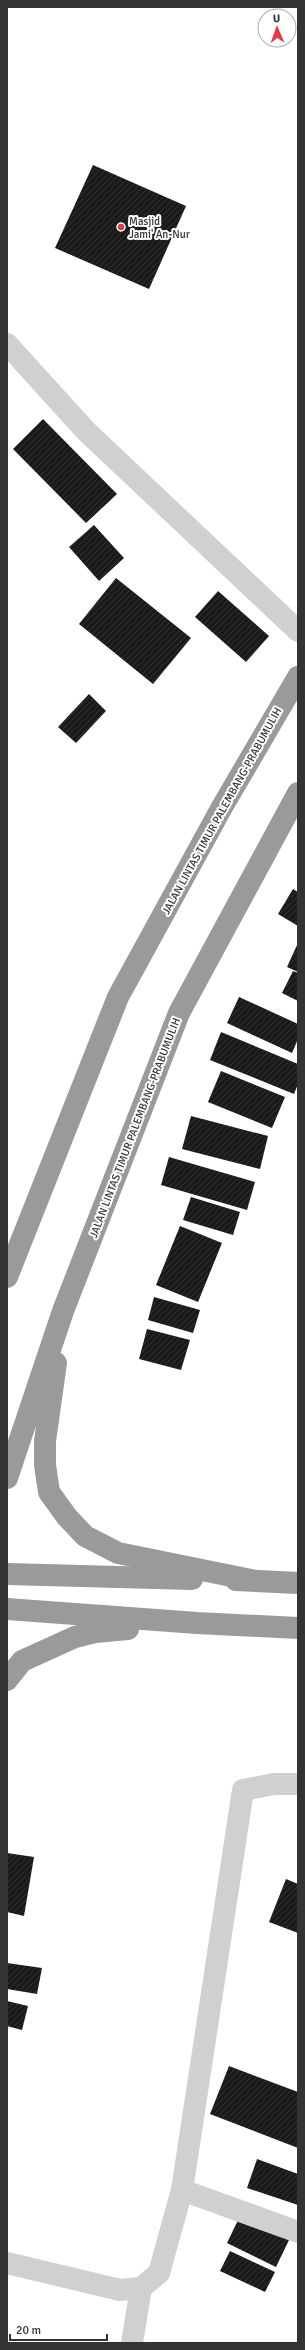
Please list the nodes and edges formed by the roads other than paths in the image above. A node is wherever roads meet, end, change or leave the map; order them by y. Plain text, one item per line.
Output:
1 (7, 344) edge
2 (298, 631) edge
3 (298, 677) edge
4 (298, 794) edge
5 (7, 1277) edge
6 (63, 1311) junction
7 (7, 1478) edge
8 (7, 1574) edge
9 (251, 1580) junction
10 (298, 1583) edge
11 (7, 1609) edge
12 (197, 1623) junction
13 (298, 1628) edge
14 (7, 1680) edge
15 (298, 1784) edge
16 (182, 2190) junction
17 (298, 2232) edge
18 (7, 2263) edge
19 (141, 2288) junction
20 (132, 2343) edge

1 - 2 street
3 - 5 highway, JALAN LINTAS TIMUR PALEMBANG-PRABUMULIH
4 - 6 highway, JALAN LINTAS TIMUR PALEMBANG-PRABUMULIH
6 - 7 highway, JALAN LINTAS TIMUR PALEMBANG-PRABUMULIH
6 - 9 highway
8 - 9 highway
9 - 10 highway
11 - 12 highway
12 - 13 highway
12 - 14 highway
15 - 16 street
16 - 17 street
16 - 19 street
18 - 19 street
19 - 20 street

